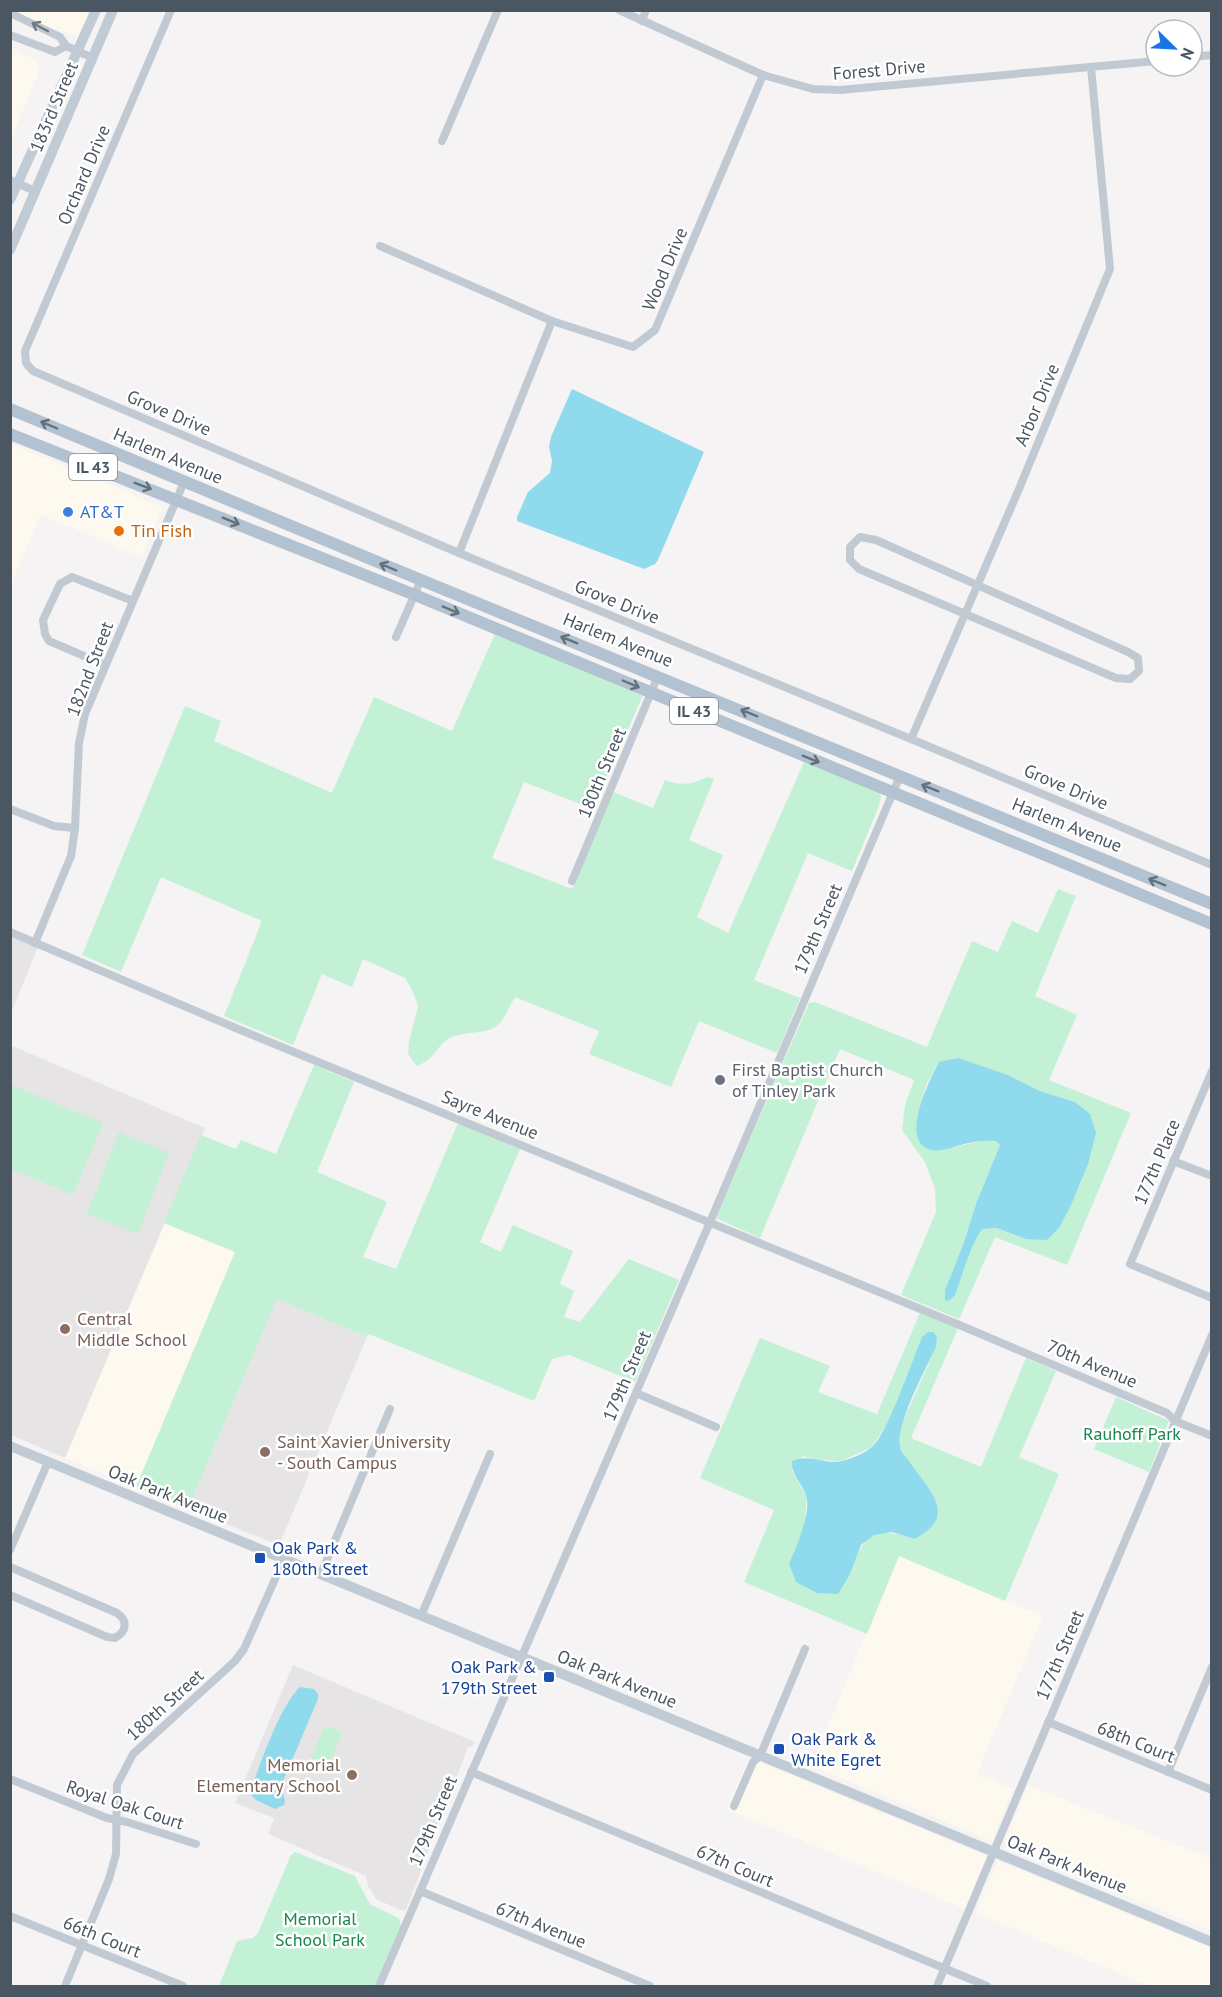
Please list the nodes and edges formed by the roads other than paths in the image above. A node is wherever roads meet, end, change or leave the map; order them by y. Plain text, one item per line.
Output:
1 (96, 10) edge
2 (113, 10) edge
3 (171, 10) edge
4 (498, 10) edge
5 (619, 10) edge
6 (646, 10) edge
7 (10, 13) edge
8 (642, 21) junction
9 (10, 35) edge
10 (66, 46) junction
11 (78, 52) junction
12 (93, 58) junction
13 (1144, 62) edge
14 (1091, 67) junction
15 (763, 75) junction
16 (442, 141) dead end
17 (14, 182) edge
18 (36, 191) junction
19 (10, 200) edge
20 (380, 246) dead end
21 (10, 250) edge
22 (552, 321) junction
23 (25, 351) joint
24 (10, 409) edge
25 (10, 434) edge
26 (184, 482) junction
27 (177, 499) junction
28 (459, 553) junction
29 (421, 580) junction
30 (977, 584) junction
31 (415, 594) junction
32 (133, 601) junction
33 (964, 615) junction
34 (396, 637) dead end
35 (105, 665) junction
36 (658, 676) junction
37 (652, 693) junction
38 (911, 739) junction
39 (900, 776) junction
40 (893, 793) junction
41 (10, 809) edge
42 (75, 828) junction
43 (1212, 864) edge
44 (1132, 871) junction
45 (572, 881) dead end
46 (1125, 889) junction
47 (1212, 904) edge
48 (1212, 924) edge
49 (10, 932) edge
50 (35, 942) junction
51 (1212, 1071) edge
52 (1173, 1161) junction
53 (1212, 1176) edge
54 (710, 1222) junction
55 (1212, 1298) edge
56 (957, 1324) joint
57 (1212, 1335) edge
58 (636, 1393) junction
59 (390, 1409) dead end
60 (1175, 1421) junction
61 (716, 1427) dead end
62 (1212, 1436) edge
63 (10, 1446) edge
64 (490, 1454) dead end
65 (48, 1462) junction
66 (10, 1550) edge
67 (284, 1559) junction
68 (10, 1567) edge
69 (321, 1574) junction
70 (10, 1595) edge
71 (422, 1616) junction
72 (805, 1649) dead end
73 (522, 1658) junction
74 (1212, 1667) edge
75 (1048, 1722) junction
76 (760, 1756) junction
77 (471, 1772) junction
78 (1168, 1772) junction
79 (10, 1779) edge
80 (1212, 1790) edge
81 (735, 1806) dead end
82 (116, 1820) junction
83 (196, 1844) dead end
84 (993, 1852) junction
85 (420, 1891) junction
86 (10, 1916) edge
87 (1212, 1942) edge
88 (82, 1945) junction
89 (944, 1969) junction
90 (65, 1986) edge
91 (183, 1986) edge
92 (379, 1986) edge
93 (650, 1986) edge
94 (937, 1986) edge
95 (987, 1986) edge

1 - 11 street, 183rd Street
2 - 12 street, 183rd Street
3 - 23 street, Orchard Drive
4 - 16 street
5 - 8 street, Forest Drive
6 - 8 street
10 -> 7 street
8 - 15 street, Forest Drive
9 - 10 street
10 - 11 street
11 - 12 street
11 - 17 street, 183rd Street
12 - 18 street, 183rd Street
13 - 14 street, Forest Drive
14 - 15 street, Forest Drive
14 - 30 street, Arbor Drive
15 - 22 street, Wood Drive
17 - 18 street
17 - 19 street, 183rd Street
18 - 21 street, 183rd Street
20 - 22 street, Wood Drive
22 - 28 street
23 - 28 street, Grove Drive
26 -> 24 main road, Harlem Avenue / IL 43
25 -> 27 main road, Harlem Avenue / IL 43
26 - 27 street, 182nd Street
29 -> 26 main road, Harlem Avenue / IL 43
27 -> 31 main road, Harlem Avenue / IL 43
27 - 32 street, 182nd Street
28 - 38 street, Grove Drive
29 - 31 street
36 -> 29 main road, Harlem Avenue / IL 43
30 - 33 street, Arbor Drive
30 - 33 street
30 - 33 street
31 - 34 street
31 -> 37 main road, Harlem Avenue / IL 43
32 - 35 street, 182nd Street
32 - 35 street
33 - 38 street, Arbor Drive
35 - 42 street, 182nd Street
36 - 37 street, 180th Street
39 -> 36 main road, Harlem Avenue / IL 43
37 -> 40 main road, Harlem Avenue / IL 43
37 - 45 street, 180th Street
38 - 43 street, Grove Drive
39 - 40 street, 179th Street
44 -> 39 main road, Harlem Avenue / IL 43
40 - 46 main road, Harlem Avenue / IL 43
40 - 54 street, 179th Street
41 - 42 street
42 - 50 street, 182nd Street
44 - 46 main road
47 -> 44 main road, Harlem Avenue / IL 43
46 - 48 main road, Harlem Avenue / IL 43
49 - 50 street, Sayre Avenue
50 - 54 street, Sayre Avenue
51 - 52 street, 177th Place
52 - 53 street
52 - 55 street, 177th Place
54 - 56 street, Sayre Avenue
54 - 58 street, 179th Street
56 - 60 street, 70th Avenue
57 - 60 street, 177th Street
58 - 61 street
58 - 73 street, 179th Street
59 - 69 street
60 - 62 street, 70th Avenue
60 - 75 street, 177th Street
63 - 65 street, Oak Park Avenue
64 - 71 street
65 - 66 street
65 - 67 street, Oak Park Avenue
67 - 69 street, Oak Park Avenue
67 - 82 street, 180th Street
68 - 70 street
69 - 71 street, Oak Park Avenue
71 - 73 street, Oak Park Avenue
72 - 76 street
73 - 76 street, Oak Park Avenue
73 - 77 street, 179th Street
74 - 78 street
75 - 78 street, 68th Court
75 - 84 street, 177th Street
76 - 81 street
76 - 84 street, Oak Park Avenue
77 - 85 street, 179th Street
77 - 89 street, 67th Court
78 - 80 street, 68th Court
79 - 82 street, Royal Oak Court
82 - 83 street, Royal Oak Court
82 - 88 street, 180th Street
84 - 87 street, Oak Park Avenue
84 - 89 street, 177th Street
85 - 92 street, 179th Street
85 - 93 street, 67th Avenue
86 - 88 street, 66th Court
88 - 90 street, 180th Street
88 - 91 street, 66th Court
89 - 94 street, 177th Street
89 - 95 street, 67th Court

